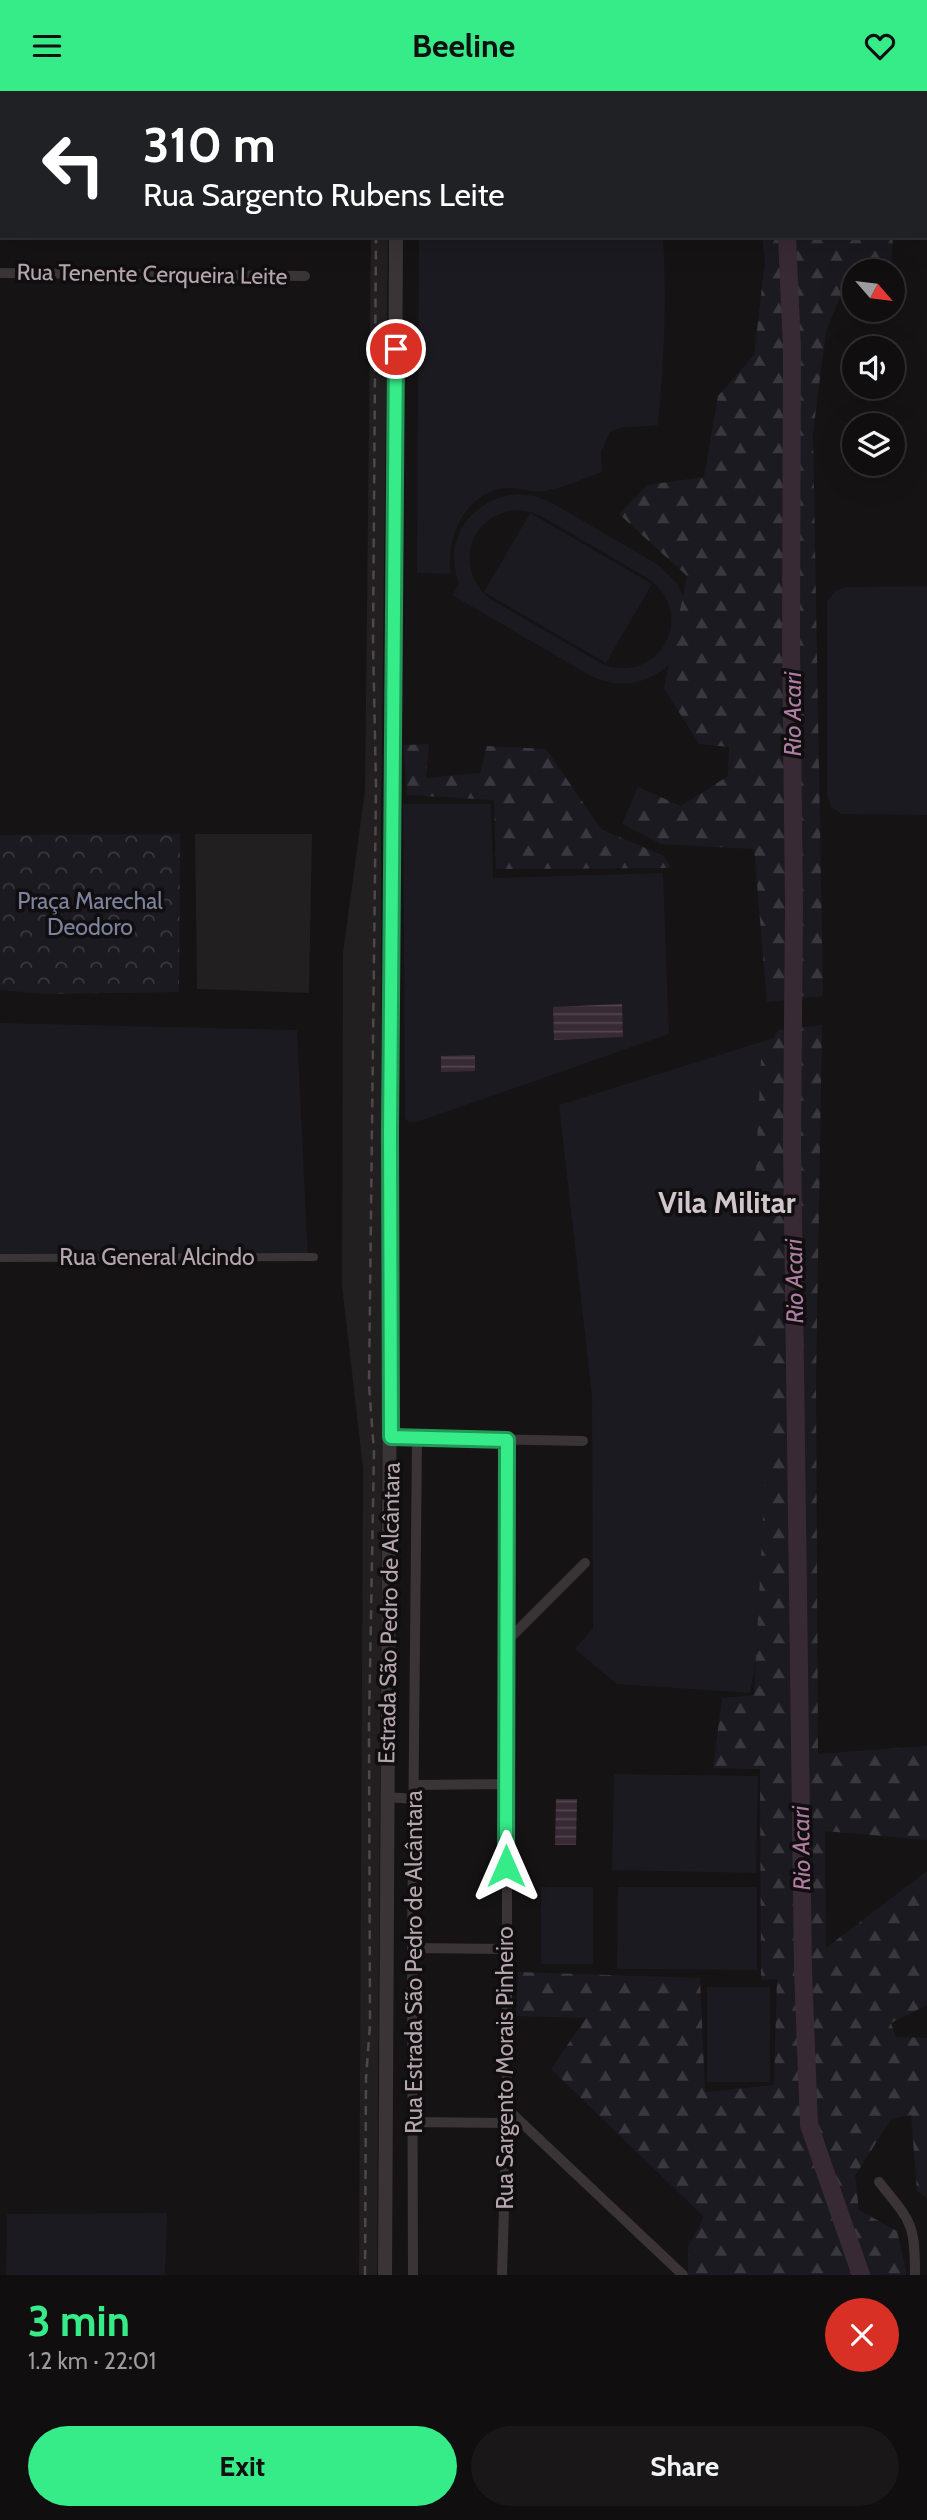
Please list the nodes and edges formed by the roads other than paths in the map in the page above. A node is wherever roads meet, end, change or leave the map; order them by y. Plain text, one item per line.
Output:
1 (396, 238) edge
2 (0, 272) edge
3 (305, 277) dead end
4 (314, 1257) dead end
5 (0, 1258) edge
6 (391, 1437) junction
7 (417, 1438) junction
8 (507, 1440) junction
9 (583, 1441) dead end
10 (585, 1563) dead end
11 (506, 1642) junction
12 (506, 1784) junction
13 (414, 1785) junction
14 (387, 1797) junction
15 (414, 1799) junction
16 (412, 1948) junction
17 (506, 1949) junction
18 (507, 2109) junction
19 (413, 2122) junction
20 (506, 2123) junction
21 (878, 2182) dead end
22 (385, 2275) edge
23 (413, 2275) edge
24 (502, 2275) edge
25 (683, 2275) edge
26 (915, 2275) edge

1 - 6 street, Estrada São Pedro de Alcântara
2 - 3 street, Rua Tenente Cerqueira Leite
4 - 5 street, Rua General Alcindo
6 - 7 street
6 - 14 street, Estrada São Pedro de Alcântara
7 - 8 street
7 - 13 street, Rua Estrada São Pedro de Alcântara
8 - 9 street
8 - 11 street, Rua Sargento Morais Pinheiro
10 - 11 street
11 - 12 street, Rua Sargento Morais Pinheiro
12 - 13 street
12 - 17 street, Rua Sargento Morais Pinheiro
13 - 15 street, Rua Estrada São Pedro de Alcântara
14 - 15 street
14 - 22 street, Estrada São Pedro de Alcântara
15 - 16 street, Rua Estrada São Pedro de Alcântara
16 - 17 street
16 - 19 street, Rua Estrada São Pedro de Alcântara
17 - 18 street, Rua Sargento Morais Pinheiro
18 - 20 street, Rua Sargento Morais Pinheiro
18 - 25 street
19 - 20 street
19 - 23 street, Rua Estrada São Pedro de Alcântara
20 - 24 street, Rua Sargento Morais Pinheiro
21 - 26 street

